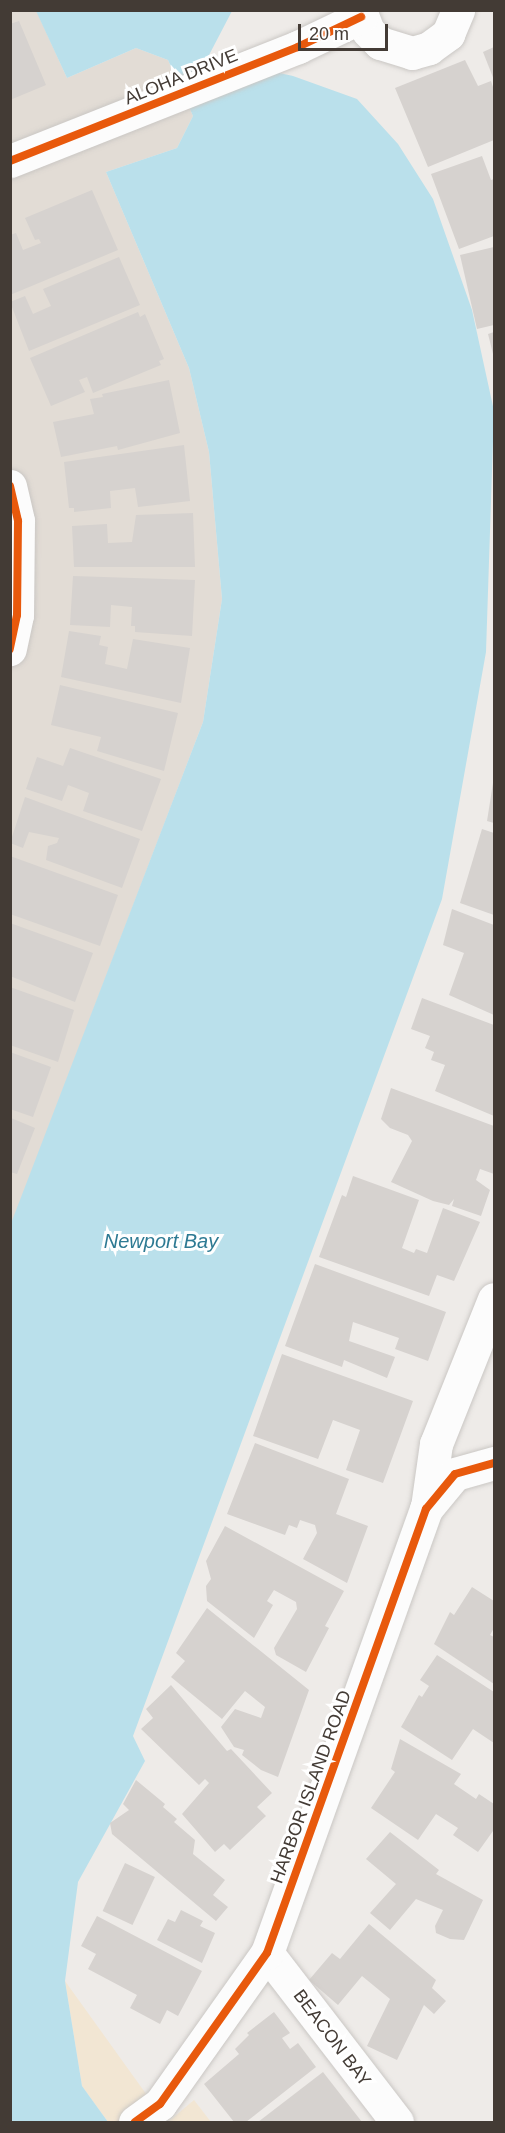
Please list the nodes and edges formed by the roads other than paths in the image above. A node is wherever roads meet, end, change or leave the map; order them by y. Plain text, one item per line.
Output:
1 (458, 10) edge
2 (361, 14) edge
3 (10, 161) edge
4 (10, 486) edge
5 (10, 649) edge
6 (495, 1299) edge
7 (495, 1463) edge
8 (426, 1509) junction
9 (267, 1953) junction
10 (148, 2113) edge
11 (397, 2122) edge

1 - 2 street, ALOHA DRIVE
2 - 3 street, ALOHA DRIVE
4 - 5 street
6 - 8 street, HARBOR ISLAND ROAD
7 - 8 street, HARBOR ISLAND ROAD
8 - 9 street, HARBOR ISLAND ROAD
9 - 10 street, HARBOR ISLAND ROAD
9 - 11 street, BEACON BAY

